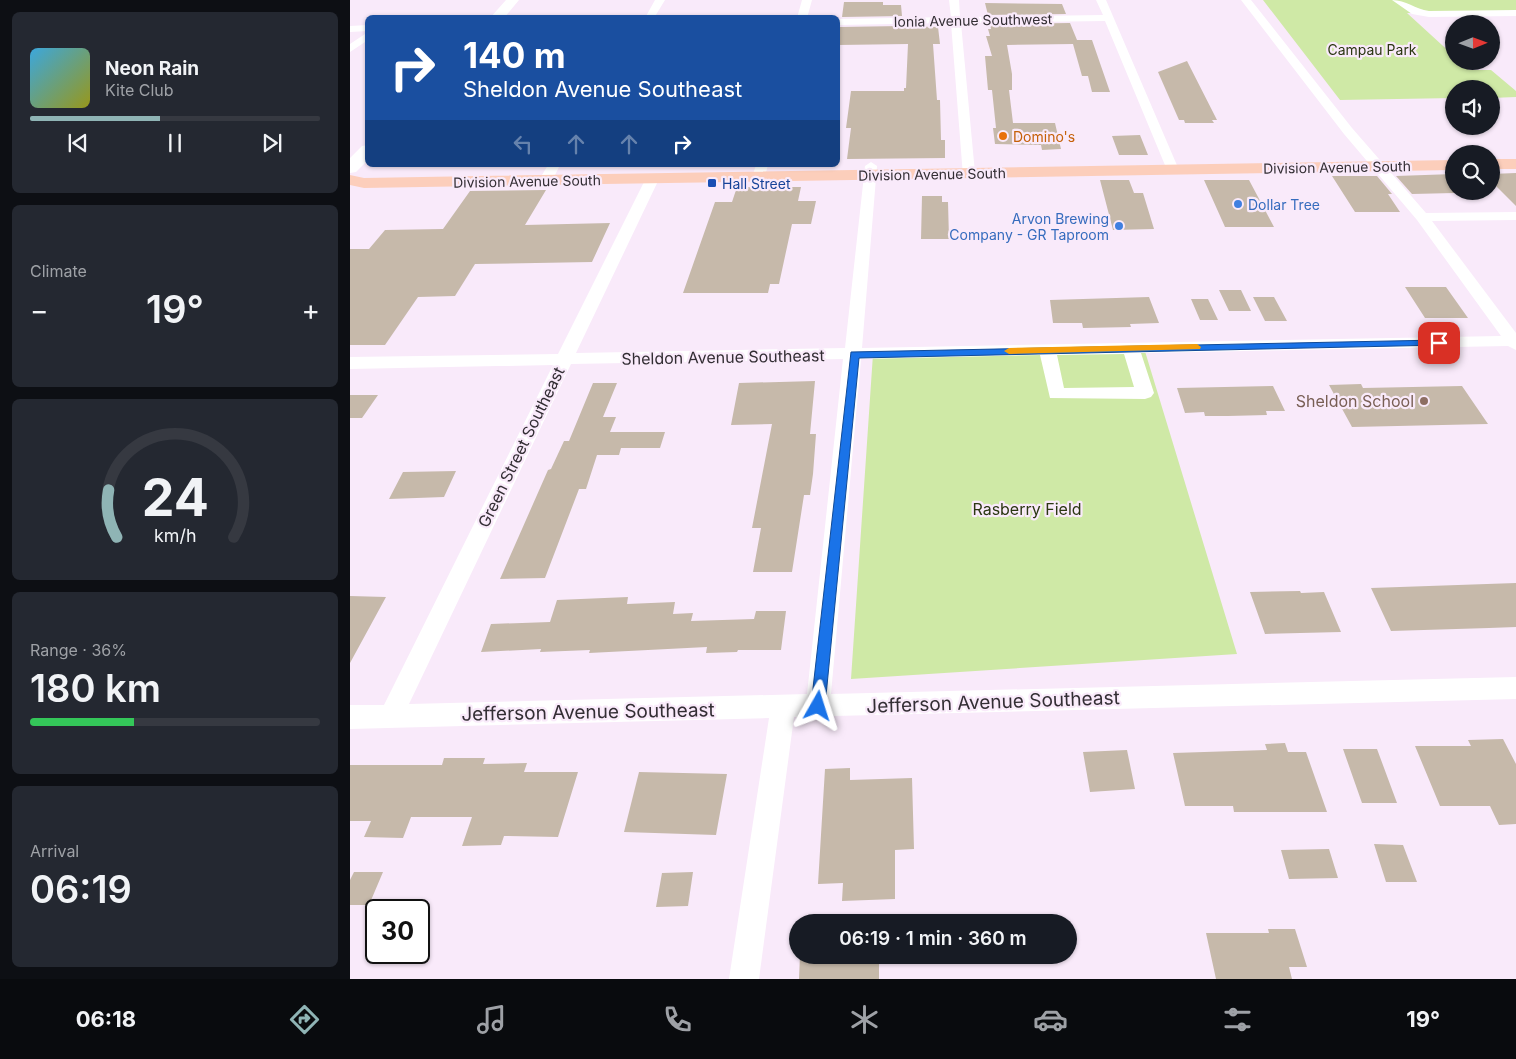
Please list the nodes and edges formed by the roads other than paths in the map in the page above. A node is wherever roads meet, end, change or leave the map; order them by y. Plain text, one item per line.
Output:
1 (514, 0) edge
2 (660, 0) edge
3 (807, 0) edge
4 (954, 0) edge
5 (1101, 0) edge
6 (1246, 0) edge
7 (1397, 0) edge
8 (1516, 13) edge
9 (499, 15) edge
10 (651, 15) edge
11 (803, 15) edge
12 (1108, 18) junction
13 (956, 20) junction
14 (840, 22) edge
15 (365, 28) edge
16 (350, 29) edge
17 (365, 37) edge
18 (350, 49) edge
19 (365, 153) edge
20 (1500, 155) edge
21 (1516, 155) edge
22 (1445, 157) edge
23 (1375, 162) junction
24 (1500, 164) edge
25 (1516, 164) edge
26 (1171, 165) junction
27 (1445, 165) edge
28 (350, 168) edge
29 (968, 169) junction
30 (761, 170) edge
31 (871, 170) junction
32 (550, 172) edge
33 (350, 178) edge
34 (652, 179) junction
35 (1516, 216) edge
36 (1422, 217) junction
37 (1515, 343) edge
38 (1131, 348) junction
39 (1047, 350) junction
40 (854, 355) junction
41 (562, 360) junction
42 (350, 363) edge
43 (1516, 688) edge
44 (818, 706) junction
45 (783, 707) junction
46 (391, 716) junction
47 (350, 717) edge
48 (744, 979) edge

1 - 9 main road
2 - 10 street
3 - 11 street
4 - 13 street
5 - 12 street
6 - 23 street
7 - 8 street
12 - 13 street, Ionia Avenue Southwest
12 - 26 street
13 - 14 street, Ionia Avenue Southwest
13 - 29 street
15 - 16 street
17 - 18 street
19 - 28 main road
20 - 21 main road
22 - 23 main road, Division Avenue South
23 - 26 main road, Division Avenue South
23 - 27 main road, Division Avenue South
23 - 36 street
24 - 25 main road
26 - 29 main road, Division Avenue South
29 - 31 main road, Division Avenue South
30 - 31 main road, Division Avenue South
30 - 32 main road, Division Avenue South
30 - 34 main road, Division Avenue South
31 - 40 street
32 - 33 main road, Division Avenue South
32 - 34 main road, Division Avenue South
34 - 41 street, Green Street Southeast
35 - 36 street
36 - 37 street
37 - 38 street, Sheldon Avenue Southeast
38 - 39 street, Sheldon Avenue Southeast
38 - 39 street
39 - 40 street, Sheldon Avenue Southeast
40 - 41 street, Sheldon Avenue Southeast
40 - 44 street
41 - 42 street, Sheldon Avenue Southeast
41 - 46 street, Green Street Southeast
43 - 44 street, Jefferson Avenue Southeast
44 - 45 street, Jefferson Avenue Southeast
45 - 46 street, Jefferson Avenue Southeast
45 - 48 street
46 - 47 street, Jefferson Avenue Southeast

